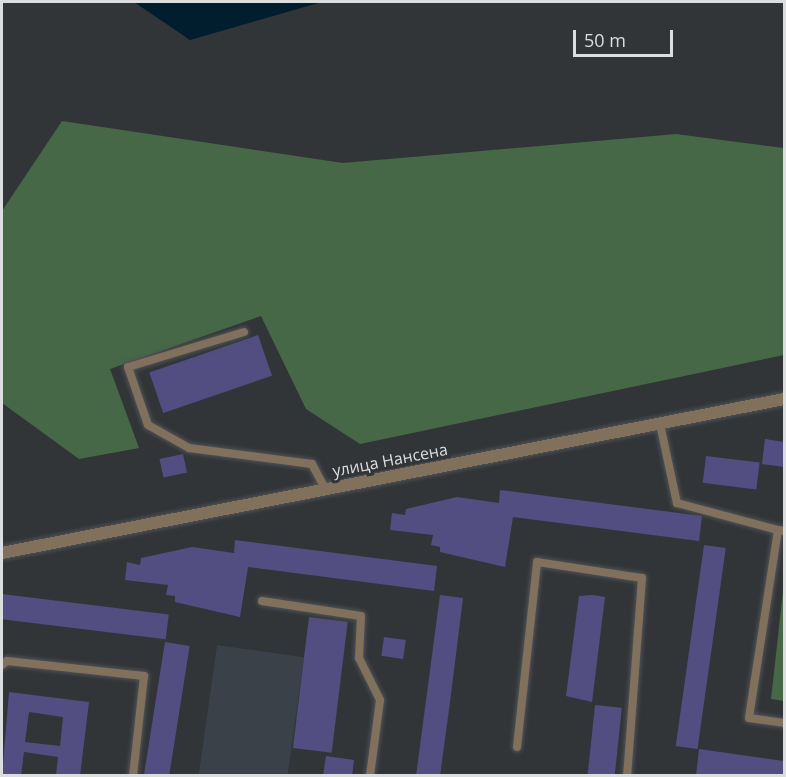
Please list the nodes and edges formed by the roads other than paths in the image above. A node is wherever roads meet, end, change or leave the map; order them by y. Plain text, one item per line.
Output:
1 (244, 332) dead end
2 (784, 399) edge
3 (660, 424) junction
4 (326, 490) junction
5 (781, 530) edge
6 (2, 552) edge
7 (262, 602) dead end
8 (2, 665) edge
9 (784, 723) edge
10 (517, 747) dead end
11 (133, 776) edge
12 (370, 776) edge
13 (627, 776) edge

1 - 4 lane
2 - 3 street, улица Нансена
3 - 4 street, улица Нансена
3 - 5 lane
4 - 6 street, улица Нансена
5 - 9 lane
7 - 12 lane
8 - 11 lane
10 - 13 lane

